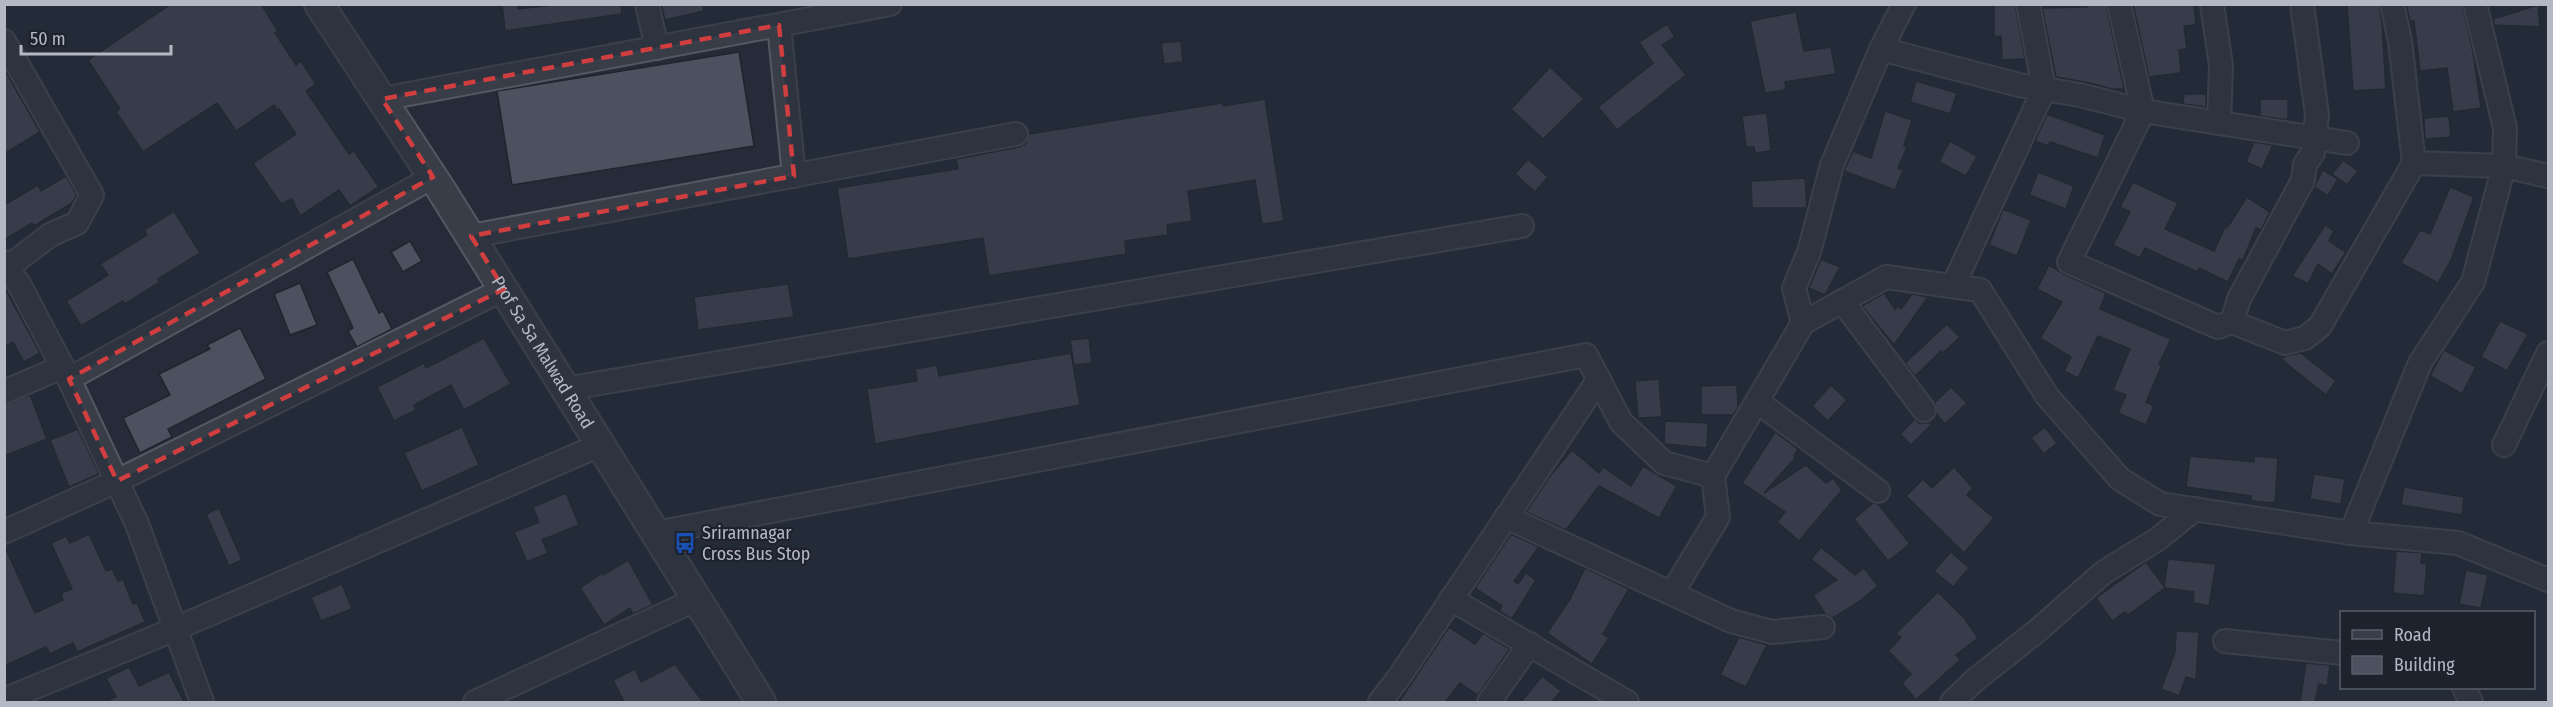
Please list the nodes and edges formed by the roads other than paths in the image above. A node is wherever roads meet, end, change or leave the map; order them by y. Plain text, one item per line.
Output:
1 (319, 4) edge
2 (646, 4) edge
3 (890, 4) edge
4 (1904, 4) edge
5 (2028, 4) edge
6 (2119, 4) edge
7 (2212, 4) edge
8 (2302, 4) edge
9 (2392, 4) edge
10 (2475, 4) edge
11 (855, 8) edge
12 (779, 25) junction
13 (4, 41) edge
14 (657, 48) junction
15 (1881, 49) junction
16 (2044, 89) junction
17 (382, 99) junction
18 (2143, 111) junction
19 (2219, 123) junction
20 (1016, 134) dead end
21 (2314, 138) junction
22 (2347, 143) dead end
23 (2414, 163) junction
24 (2504, 166) junction
25 (794, 176) junction
26 (2548, 176) edge
27 (433, 177) junction
28 (1522, 226) dead end
29 (471, 236) junction
30 (6, 265) edge
31 (1953, 286) junction
32 (504, 289) junction
33 (1842, 301) junction
34 (2232, 322) junction
35 (1803, 323) junction
36 (2548, 353) edge
37 (66, 373) junction
38 (1599, 379) junction
39 (565, 389) junction
40 (4, 392) edge
41 (1758, 402) junction
42 (1924, 410) dead end
43 (600, 445) junction
44 (2504, 446) dead end
45 (1713, 476) junction
46 (117, 481) junction
47 (1878, 491) dead end
48 (2195, 509) junction
49 (1506, 517) junction
50 (4, 532) edge
51 (656, 533) junction
52 (2351, 533) junction
53 (2548, 580) edge
54 (1672, 593) junction
55 (697, 599) junction
56 (1451, 599) junction
57 (1823, 627) dead end
58 (175, 629) junction
59 (2225, 640) dead end
60 (1530, 644) junction
61 (2340, 653) edge
62 (1613, 699) edge
63 (4, 700) edge
64 (202, 702) edge
65 (475, 702) edge
66 (761, 702) edge
67 (1380, 702) edge
68 (1489, 702) edge
69 (1952, 702) edge

1 - 17 street, Prof Sa Sa Malwad Road
2 - 14 street
3 - 11 street
4 - 15 street
5 - 16 street
6 - 18 street
7 - 19 street
8 - 21 street
9 - 23 street
10 - 24 street
11 - 12 street
12 - 14 street
12 - 25 street
13 - 30 street
14 - 17 street
15 - 16 street
15 - 35 street
16 - 18 street
16 - 31 street
17 - 27 street, Prof Sa Sa Malwad Road
18 - 19 street
18 - 34 street
19 - 21 street
20 - 25 street
21 - 22 street
21 - 34 street
23 - 24 street
23 - 34 street
24 - 26 street
24 - 52 street
25 - 29 street
27 - 29 street, Prof Sa Sa Malwad Road
27 - 37 street
28 - 39 street
29 - 32 street, Prof Sa Sa Malwad Road
30 - 37 street
31 - 33 street
31 - 48 street
32 - 39 street, Prof Sa Sa Malwad Road
32 - 46 street
33 - 35 street
33 - 42 street
35 - 41 street
36 - 44 street
37 - 40 street
37 - 46 street
38 - 45 street
38 - 49 street
38 - 51 street
39 - 43 street, Prof Sa Sa Malwad Road
41 - 45 street
41 - 47 street
43 - 51 street, Prof Sa Sa Malwad Road
43 - 58 street
45 - 54 street
46 - 50 street
46 - 58 street
48 - 52 street
48 - 69 street
49 - 54 street
49 - 56 street
51 - 55 street, Prof Sa Sa Malwad Road
52 - 53 street
54 - 57 street
55 - 65 street
55 - 66 street, Prof Sa Sa Malwad Road
56 - 60 street
56 - 67 street
58 - 63 street
58 - 64 street
59 - 61 street
60 - 62 street
60 - 68 street

